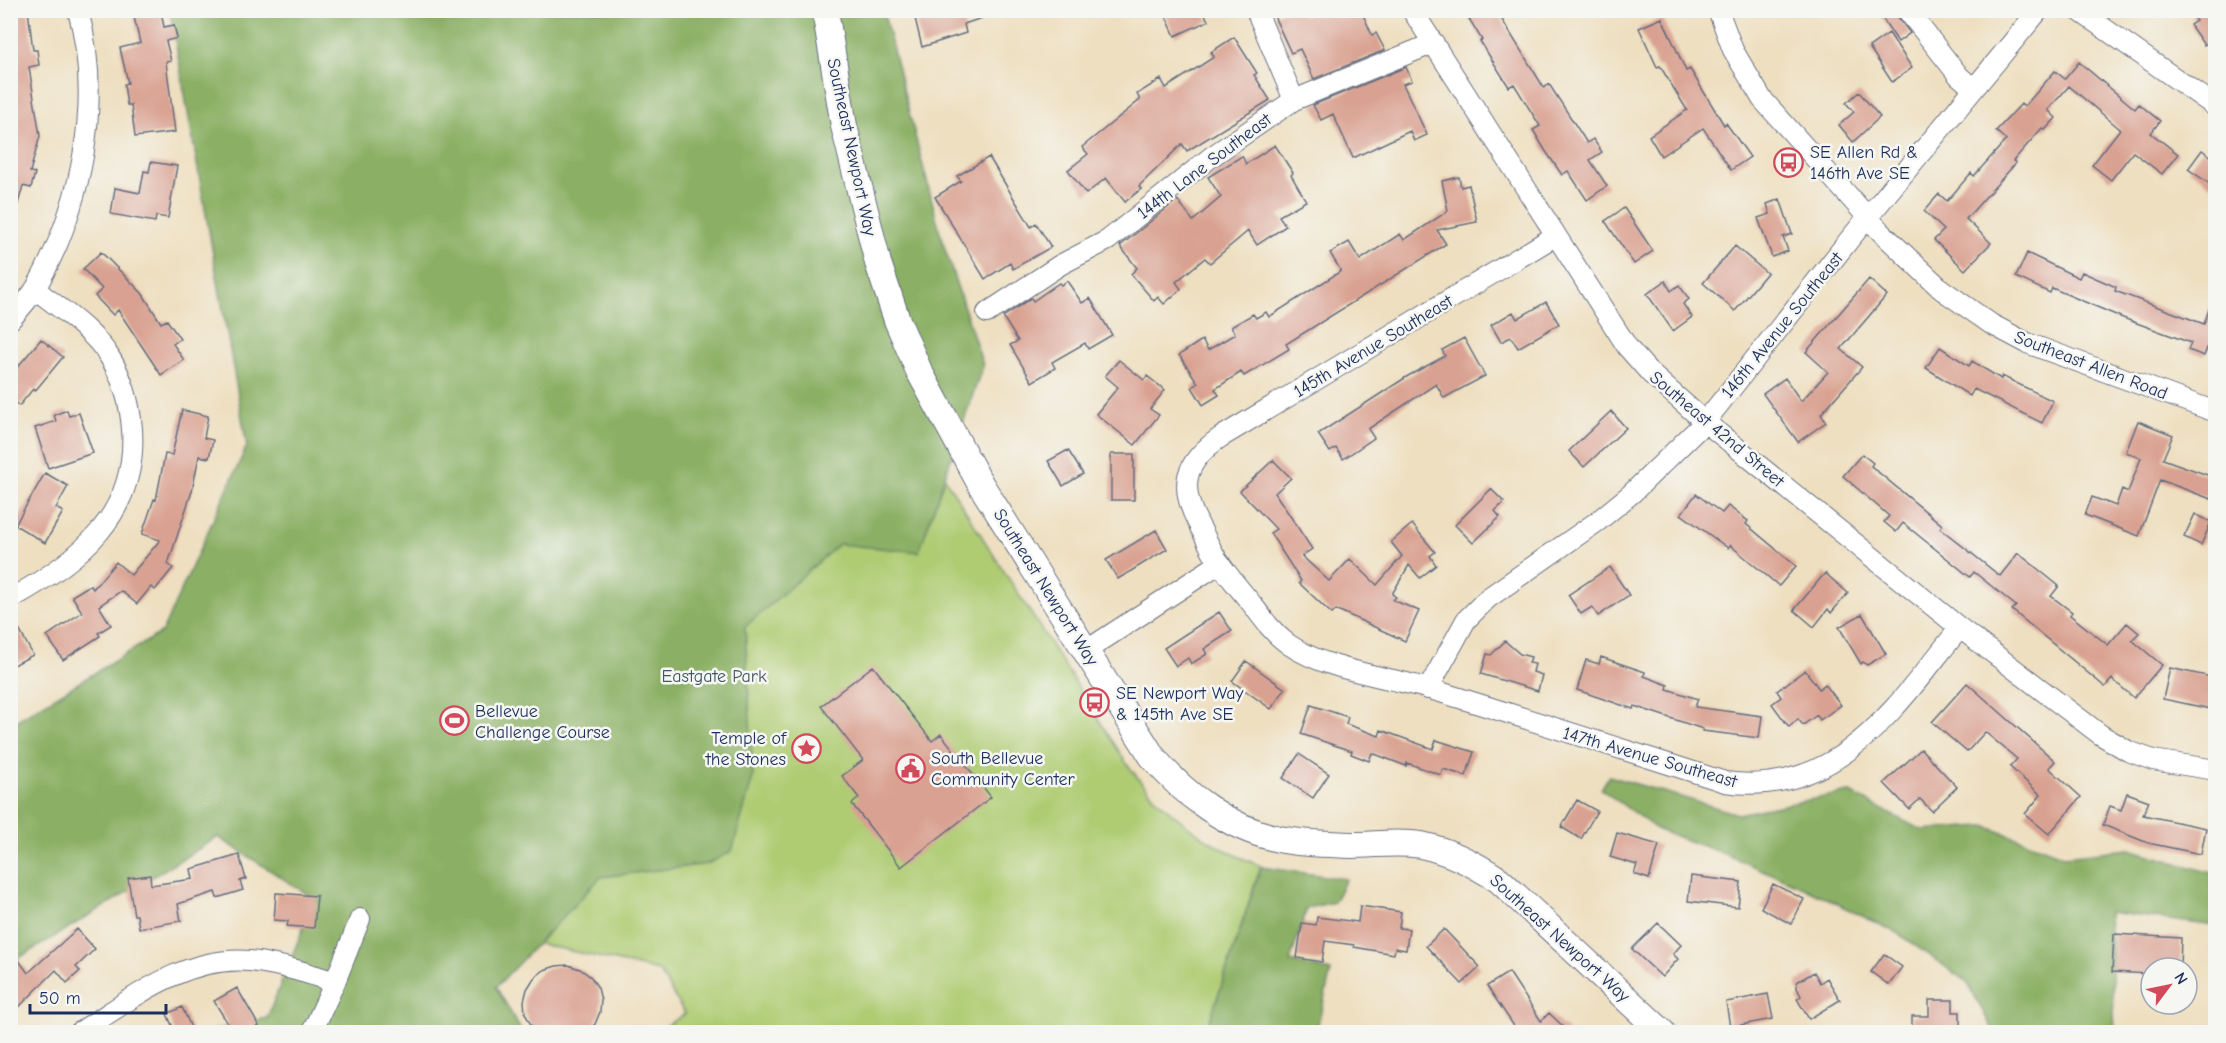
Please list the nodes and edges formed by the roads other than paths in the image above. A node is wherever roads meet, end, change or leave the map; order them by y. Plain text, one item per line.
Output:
1 (78, 10) edge
2 (825, 10) edge
3 (1256, 10) edge
4 (1412, 10) edge
5 (1718, 10) edge
6 (1907, 10) edge
7 (2039, 10) edge
8 (2078, 10) edge
9 (1434, 43) junction
10 (1973, 88) junction
11 (1293, 100) junction
12 (2216, 107) edge
13 (1868, 218) junction
14 (1555, 236) junction
15 (35, 289) junction
16 (987, 313) dead end
17 (10, 320) edge
18 (2216, 412) edge
19 (1705, 422) junction
20 (1195, 460) joint
21 (1220, 563) junction
22 (10, 598) edge
23 (1960, 628) junction
24 (1086, 650) junction
25 (1428, 689) junction
26 (2216, 770) edge
27 (360, 919) dead end
28 (335, 982) junction
29 (80, 1032) edge
30 (312, 1032) edge
31 (1662, 1032) edge

1 - 15 street
2 - 24 main road, Southeast Newport Way
3 - 11 street
4 - 9 street, Southeast 42nd Street
5 - 13 street, Southeast Allen Road
6 - 10 street
7 - 10 street, 146th Avenue Southeast
8 - 12 street
9 - 11 street, 144th Lane Southeast
9 - 14 street, Southeast 42nd Street
10 - 13 street, 146th Avenue Southeast
11 - 16 street, 144th Lane Southeast
13 - 18 street, Southeast Allen Road
13 - 19 street, 146th Avenue Southeast
14 - 19 street, Southeast 42nd Street
14 - 20 street, 145th Avenue Southeast
15 - 17 street
15 - 22 street
19 - 23 street, Southeast 42nd Street
19 - 25 street, 146th Avenue Southeast
20 - 21 street, 147th Avenue Southeast
21 - 24 street
21 - 25 street, 147th Avenue Southeast
23 - 25 street, 147th Avenue Southeast
23 - 26 street, Southeast 42nd Street
24 - 31 main road, Southeast Newport Way
27 - 28 street
28 - 29 street
28 - 30 street

